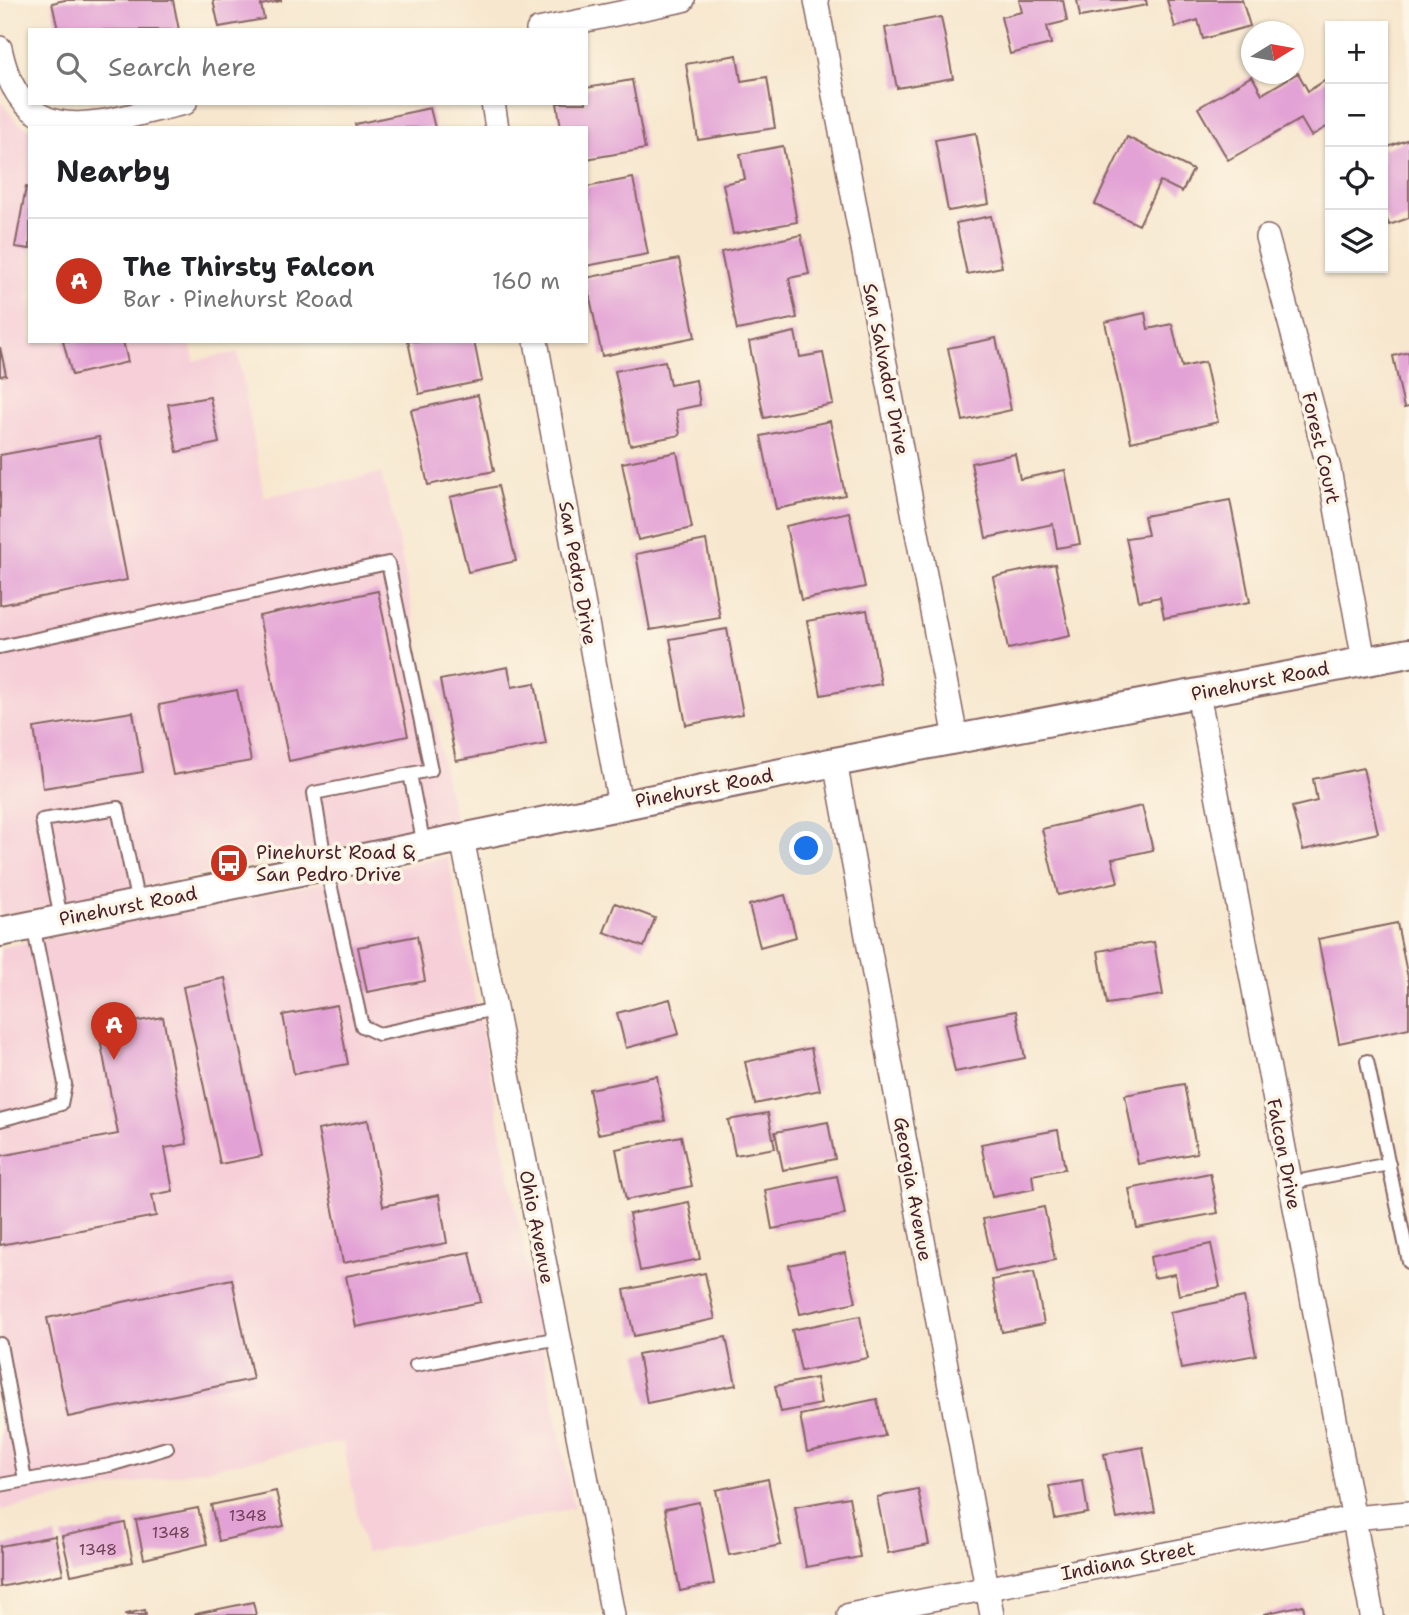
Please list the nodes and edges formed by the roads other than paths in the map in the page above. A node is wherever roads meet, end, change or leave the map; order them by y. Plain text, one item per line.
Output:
1 (683, 0) edge
2 (816, 0) edge
3 (548, 28) edge
4 (0, 48) edge
5 (180, 105) edge
6 (493, 105) edge
7 (142, 120) edge
8 (497, 126) edge
9 (1267, 237) dead end
10 (536, 343) edge
11 (0, 647) edge
12 (1409, 653) edge
13 (1364, 661) junction
14 (1198, 693) junction
15 (956, 738) junction
16 (835, 762) junction
17 (410, 774) junction
18 (620, 805) junction
19 (462, 838) junction
20 (424, 846) junction
21 (326, 866) junction
22 (138, 904) junction
23 (61, 920) junction
24 (33, 925) junction
25 (0, 932) edge
26 (495, 1009) junction
27 (1367, 1061) dead end
28 (0, 1120) edge
29 (1388, 1164) junction
30 (1290, 1182) junction
31 (1409, 1262) edge
32 (559, 1338) junction
33 (0, 1344) edge
34 (416, 1364) dead end
35 (167, 1448) dead end
36 (25, 1480) junction
37 (0, 1485) edge
38 (1409, 1513) edge
39 (1352, 1518) junction
40 (987, 1588) junction
41 (613, 1615) edge
42 (849, 1615) edge
43 (992, 1615) edge
44 (1371, 1615) edge

1 - 3 street
2 - 15 street, San Salvador Drive
4 - 7 street
5 - 7 street
6 - 8 street
9 - 13 street, Forest Court
10 - 18 street, San Pedro Drive
11 - 17 lane
12 - 13 street, Pinehurst Road
13 - 14 street, Pinehurst Road
14 - 15 street, Pinehurst Road
14 - 30 street, Falcon Drive
15 - 16 street, Pinehurst Road
16 - 18 street, Pinehurst Road
16 - 40 street, Georgia Avenue
17 - 20 lane
17 - 21 lane
18 - 19 street, Pinehurst Road
19 - 20 street, Pinehurst Road
19 - 26 street, Ohio Avenue
20 - 21 street, Pinehurst Road
21 - 22 street, Pinehurst Road
21 - 26 lane
22 - 23 street, Pinehurst Road
22 - 23 lane
23 - 24 street, Pinehurst Road
24 - 25 street, Pinehurst Road
24 - 28 lane
26 - 32 street, Ohio Avenue
27 - 29 lane
29 - 30 lane
29 - 31 lane
30 - 39 street, Falcon Drive
32 - 34 lane
32 - 41 street, Ohio Avenue
33 - 36 lane
35 - 36 lane
36 - 37 lane
38 - 39 street, Indiana Street
39 - 40 street, Indiana Street
39 - 44 street, Falcon Drive
40 - 42 street, Indiana Street
40 - 43 street, Georgia Avenue

